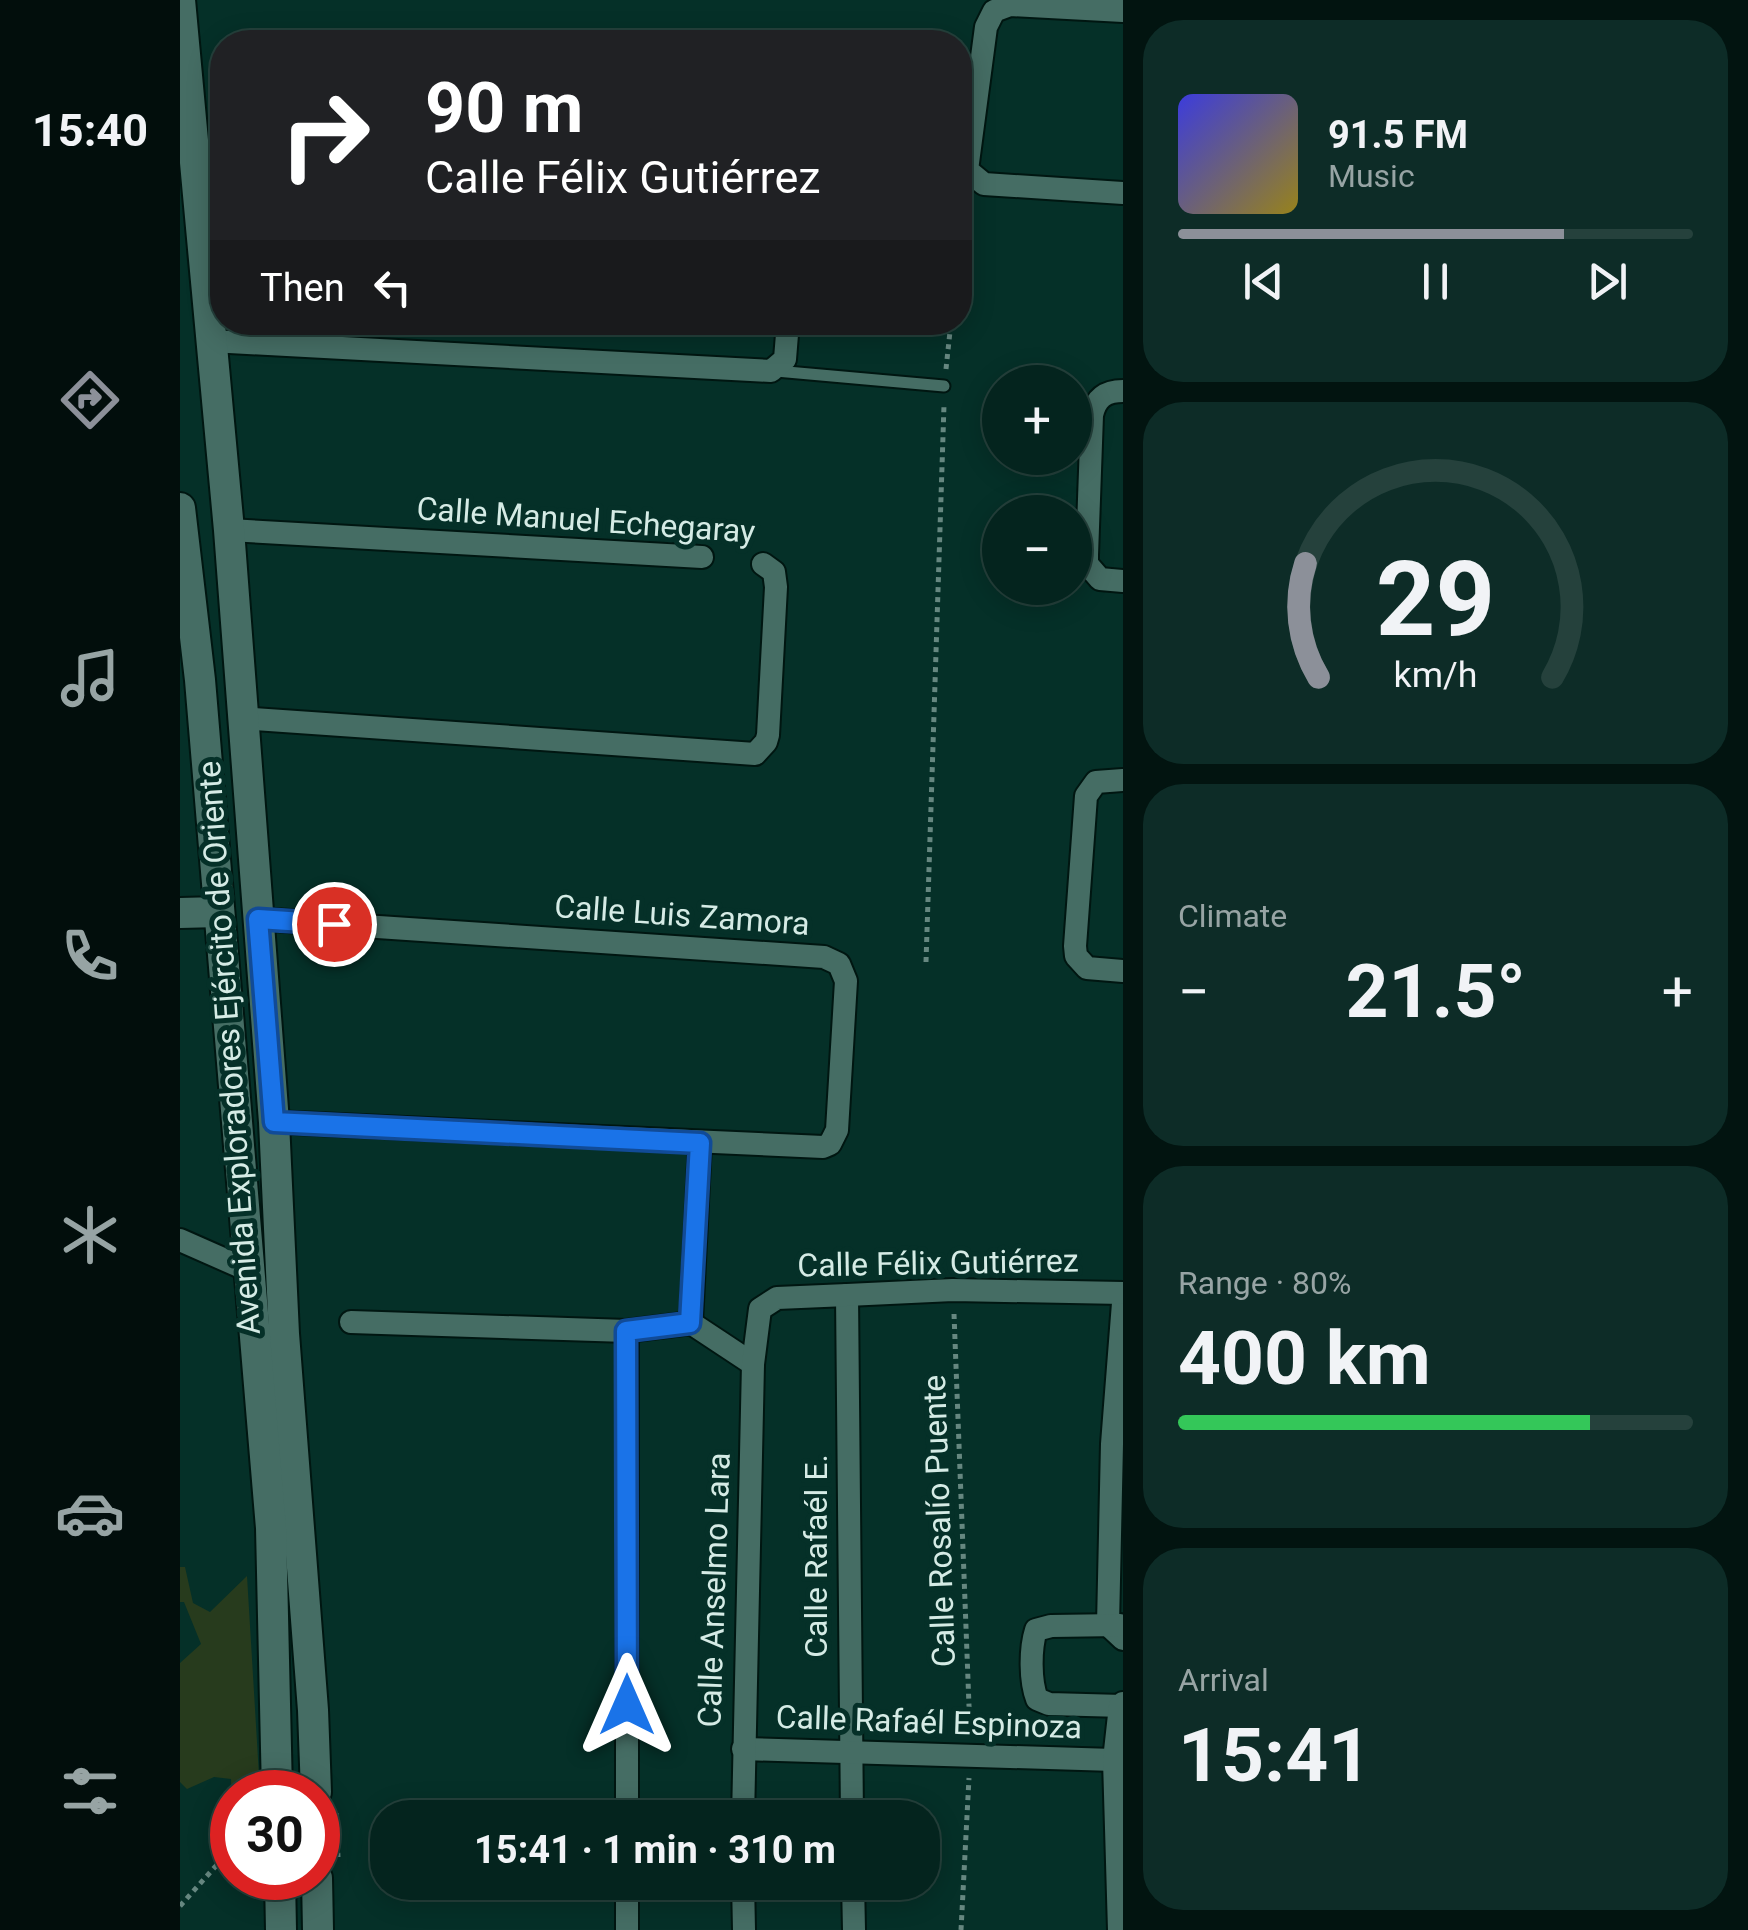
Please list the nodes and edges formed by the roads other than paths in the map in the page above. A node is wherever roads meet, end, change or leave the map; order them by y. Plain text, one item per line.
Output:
1 (180, 0) edge
2 (1123, 10) edge
3 (972, 132) edge
4 (208, 152) edge
5 (972, 174) edge
6 (1123, 193) edge
7 (210, 277) edge
8 (211, 335) edge
9 (787, 335) edge
10 (211, 340) junction
11 (772, 371) junction
12 (944, 386) road end
13 (1123, 391) edge
14 (180, 508) edge
15 (180, 529) edge
16 (228, 530) junction
17 (702, 557) dead end
18 (763, 564) dead end
19 (1123, 582) edge
20 (191, 718) edge
21 (241, 718) junction
22 (1123, 780) edge
23 (218, 912) junction
24 (180, 914) edge
25 (258, 919) junction
26 (1123, 971) edge
27 (274, 1122) junction
28 (700, 1143) junction
29 (180, 1240) edge
30 (248, 1270) junction
31 (1123, 1292) edge
32 (847, 1295) junction
33 (1123, 1303) edge
34 (352, 1322) dead end
35 (690, 1323) junction
36 (626, 1331) junction
37 (753, 1364) junction
38 (285, 1527) junction
39 (1118, 1630) edge
40 (1122, 1705) edge
41 (743, 1749) junction
42 (850, 1752) junction
43 (1114, 1760) junction
44 (278, 1770) edge
45 (313, 1770) edge
46 (627, 1800) edge
47 (743, 1800) edge
48 (851, 1800) edge
49 (280, 1900) edge
50 (317, 1900) edge
51 (627, 1900) edge
52 (744, 1900) edge
53 (853, 1900) edge
54 (281, 1930) edge
55 (318, 1930) edge
56 (628, 1930) edge
57 (744, 1930) edge
58 (854, 1930) edge
59 (1119, 1930) edge

1 - 4 street, Avenida Exploradores Ejército de Oriente
2 - 3 street
4 - 7 street, Avenida Exploradores Ejército de Oriente
5 - 6 street
8 - 10 street, Avenida Exploradores Ejército de Oriente
9 - 11 street
10 - 11 street
10 - 16 street, Avenida Exploradores Ejército de Oriente
11 - 12 lane
13 - 19 street
14 - 15 street, Avenida Exploradores Ejército de Oriente
15 - 20 street, Avenida Exploradores Ejército de Oriente
16 - 17 street, Calle Manuel Echegaray
16 - 21 street, Avenida Exploradores Ejército de Oriente
18 - 21 street, Calle Manuel Echegaray
20 - 23 street, Avenida Exploradores Ejército de Oriente
21 - 25 street, Avenida Exploradores Ejército de Oriente
22 - 26 street
23 - 24 street
23 - 30 street, Avenida Exploradores Ejército de Oriente
25 - 27 street, Avenida Exploradores Ejército de Oriente
25 - 28 street, Calle Luis Zamora
27 - 28 street, Calle Luis Zamora
27 - 38 street, Avenida Exploradores Ejército de Oriente
28 - 35 street
29 - 30 street
30 - 38 street, Avenida Exploradores Ejército de Oriente
31 - 32 street, Calle Félix Gutiérrez
32 - 37 street, Calle Félix Gutiérrez
32 - 42 street, Calle Rafaél E.
33 - 39 street
34 - 36 street
35 - 36 street
35 - 37 street
36 - 46 street
37 - 41 street, Calle Anselmo Lara
38 - 44 street, Avenida Exploradores Ejército de Oriente
38 - 45 street, Avenida Exploradores Ejército de Oriente
39 - 40 street
40 - 43 street
41 - 42 street, Calle Rafaél Espinoza
41 - 47 street, Calle Anselmo Lara
42 - 43 street, Calle Rafaél Espinoza
42 - 48 street, Calle Rafaél E.
43 - 59 street
49 - 54 street
50 - 55 street
51 - 56 street
52 - 57 street
53 - 58 street

